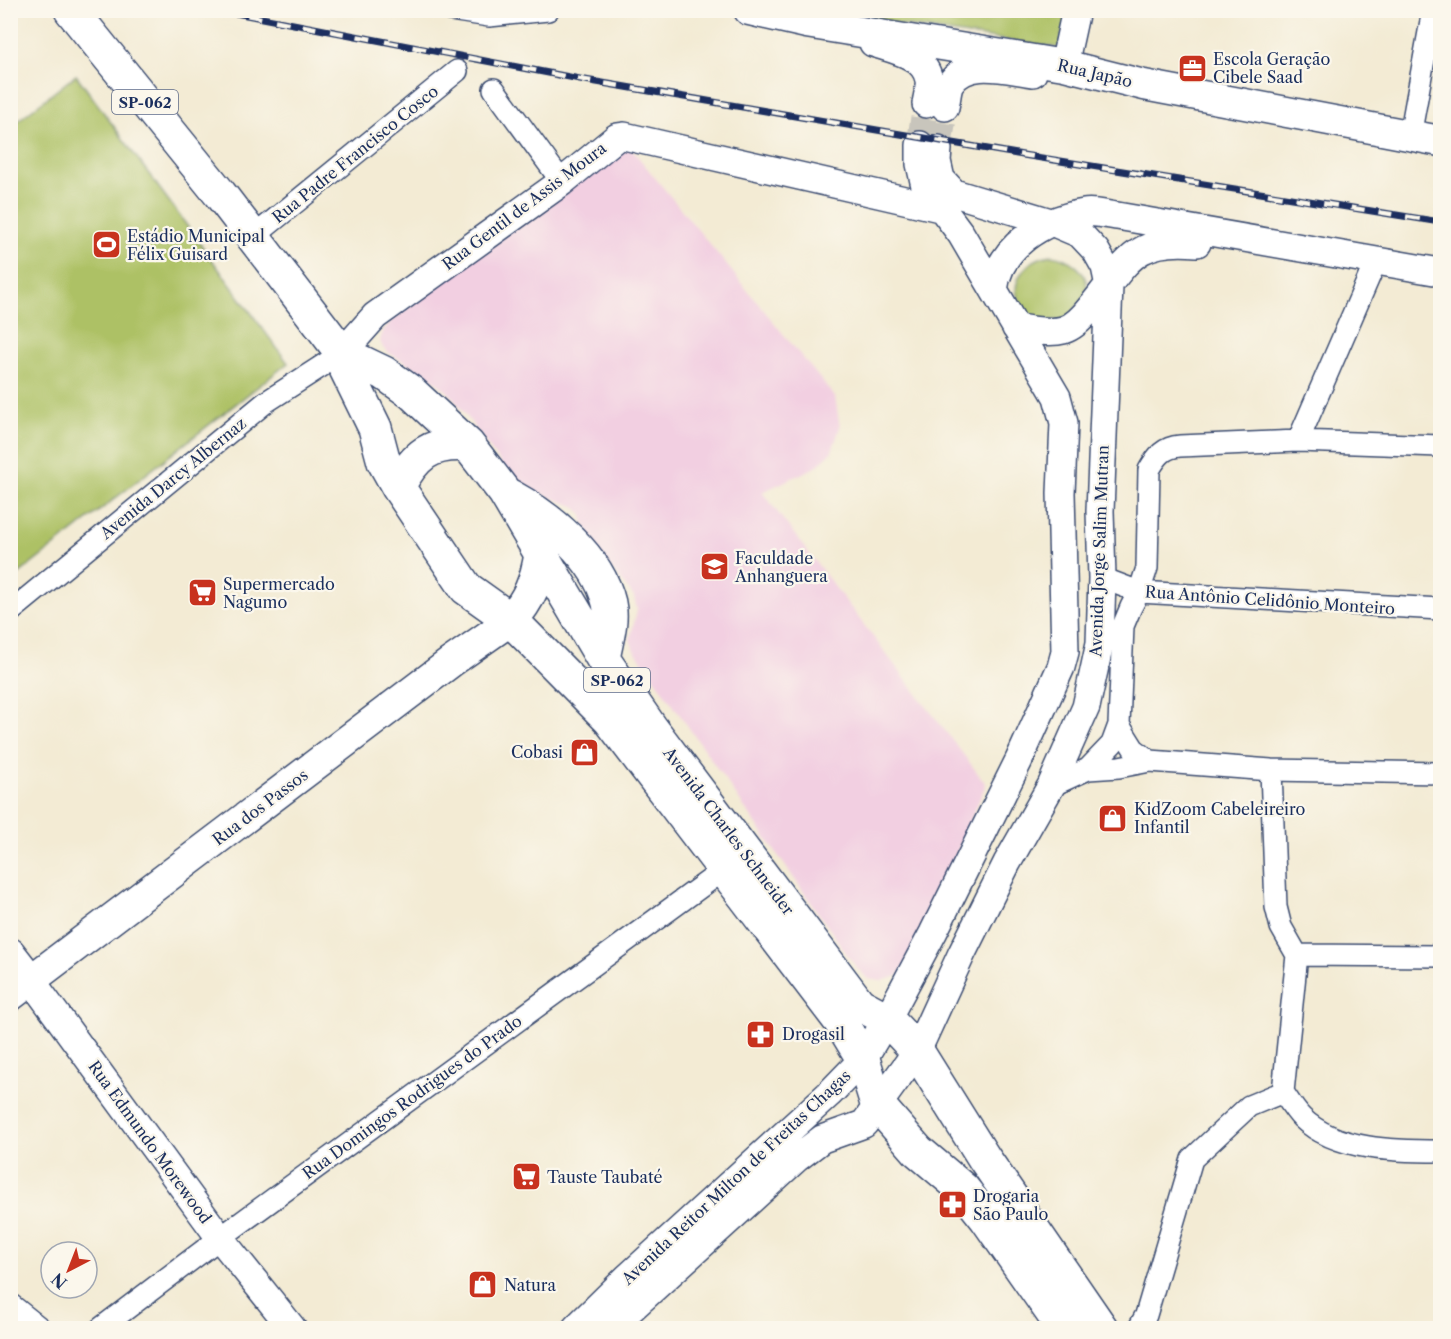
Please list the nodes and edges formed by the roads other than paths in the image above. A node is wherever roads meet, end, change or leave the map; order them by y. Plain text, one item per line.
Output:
1 (71, 10) edge
2 (450, 10) edge
3 (548, 10) edge
4 (749, 10) edge
5 (1076, 10) edge
6 (1433, 10) edge
7 (806, 23) junction
8 (1064, 66) junction
9 (457, 71) dead end
10 (1144, 85) junction
11 (494, 89) dead end
12 (1410, 136) junction
13 (1440, 141) edge
14 (562, 182) junction
15 (944, 209) junction
16 (1053, 223) junction
17 (252, 238) junction
18 (1374, 266) junction
19 (1440, 272) edge
20 (1440, 285) edge
21 (1109, 286) junction
22 (994, 290) junction
23 (1016, 328) junction
24 (342, 353) junction
25 (1298, 441) junction
26 (468, 445) junction
27 (1440, 446) edge
28 (398, 488) junction
29 (505, 493) junction
30 (541, 554) junction
31 (1102, 578) junction
32 (1139, 592) junction
33 (1440, 609) edge
34 (10, 612) edge
35 (511, 620) junction
36 (603, 658) junction
37 (1119, 725) junction
38 (1019, 760) junction
39 (1150, 761) junction
40 (1088, 769) junction
41 (1270, 770) junction
42 (1440, 773) edge
43 (1051, 786) junction
44 (982, 833) junction
45 (1007, 863) junction
46 (725, 869) junction
47 (10, 952) edge
48 (1297, 955) junction
49 (1440, 957) edge
50 (21, 988) edge
51 (887, 1019) junction
52 (917, 1051) junction
53 (863, 1059) junction
54 (1283, 1092) junction
55 (871, 1114) junction
56 (957, 1114) junction
57 (918, 1151) junction
58 (1440, 1151) edge
59 (220, 1238) junction
60 (10, 1304) edge
61 (40, 1329) edge
62 (101, 1329) edge
63 (292, 1329) edge
64 (576, 1329) edge
65 (610, 1329) edge
66 (1062, 1329) edge
67 (1101, 1329) edge
68 (1139, 1329) edge

1 - 17 main road, Avenida Charles Schneider / SP-062
2 - 3 street
4 - 7 main road, Rua Japão
5 - 8 street
6 - 12 street
7 - 8 main road, Rua Japão
7 - 10 street
8 - 10 main road, Rua Japão
9 - 17 street, Rua Padre Francisco Cosco
10 - 12 main road, Rua Japão
11 - 14 street
12 - 13 main road, Rua Japão
14 - 15 street, Rua Gentil de Assis Moura
14 - 24 street, Rua Gentil de Assis Moura
15 - 16 street, Avenida Jorge Salim Mutran
15 - 22 street, Avenida Jorge Salim Mutran
16 - 18 street
16 - 21 street, Avenida Jorge Salim Mutran
16 - 22 street
17 - 24 main road, Avenida Charles Schneider / SP-062
18 - 19 street
18 - 20 street
18 - 21 street
18 - 25 street
21 - 23 street
21 - 31 street, Avenida Jorge Salim Mutran
22 - 23 street, Avenida Jorge Salim Mutran
23 - 38 street, Avenida Jorge Salim Mutran
24 - 26 main road, Avenida Charles Schneider / SP-062
24 - 28 main road, Avenida Charles Schneider / SP-062
24 - 34 street, Avenida Darcy Albernaz
25 - 27 street
25 - 32 street
26 - 28 main road
26 - 29 main road, Avenida Charles Schneider / SP-062
28 - 35 main road, Avenida Charles Schneider / SP-062
29 - 30 main road, Avenida Charles Schneider / SP-062
29 - 36 main road, SP-062
30 - 35 main road
30 - 36 main road, Avenida Charles Schneider / SP-062
31 - 32 street, Rua Antônio Celidônio Monteiro
31 - 43 street, Avenida Jorge Salim Mutran
32 - 33 street, Rua Antônio Celidônio Monteiro
32 - 37 street
35 - 46 main road, Avenida Charles Schneider / SP-062
35 - 50 main road, Rua dos Passos
36 - 51 main road, Avenida Charles Schneider / SP-062
37 - 39 street
37 - 40 street
38 - 43 street
38 - 44 street, Avenida Jorge Salim Mutran
39 - 40 street
39 - 41 street
40 - 43 street
41 - 42 street
41 - 48 street
43 - 45 street, Avenida Jorge Salim Mutran
44 - 45 street
44 - 51 street, Avenida Jorge Salim Mutran
45 - 52 street, Avenida Jorge Salim Mutran
46 - 53 main road, Avenida Charles Schneider / SP-062
46 - 59 street, Rua Domingos Rodrigues do Prado
47 - 50 main road, Rua Edmundo Morewood
48 - 49 street
48 - 54 street
50 - 59 street, Rua Edmundo Morewood
51 - 52 main road, Avenida Charles Schneider / SP-062
51 - 53 street, Avenida Reitor Milton de Freitas Chagas
52 - 55 street, Avenida Jorge Salim Mutran
52 - 56 main road, Avenida Charles Schneider / SP-062
53 - 55 main road, Avenida Charles Schneider / SP-062
53 - 64 street, Avenida Reitor Milton de Freitas Chagas
54 - 58 street
54 - 68 street
55 - 57 main road, Avenida Charles Schneider / SP-062
55 - 65 street, Avenida Reitor Milton de Freitas Chagas
56 - 57 main road
56 - 67 main road, Avenida Charles Schneider / SP-062
57 - 66 main road, Avenida Charles Schneider / SP-062
59 - 62 street, Rua Domingos Rodrigues do Prado
59 - 63 street, Rua Edmundo Morewood
60 - 61 street

